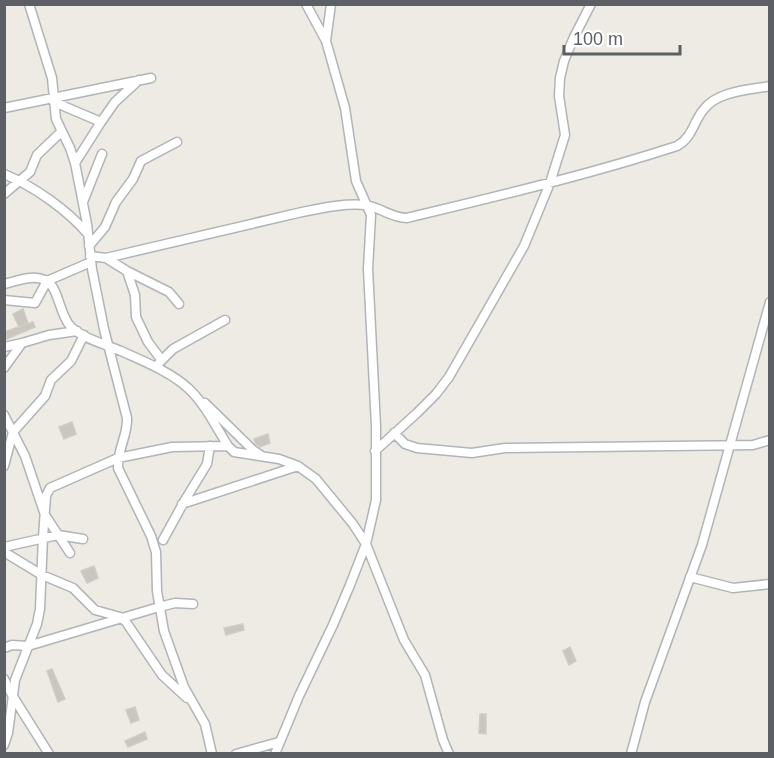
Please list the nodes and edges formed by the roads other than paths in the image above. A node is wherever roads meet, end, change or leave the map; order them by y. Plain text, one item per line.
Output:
1 (29, 4) edge
2 (306, 4) edge
3 (331, 4) edge
4 (591, 4) edge
5 (326, 41) junction
6 (151, 78) dead end
7 (140, 80) junction
8 (770, 86) edge
9 (54, 99) junction
10 (4, 108) edge
11 (101, 122) junction
12 (61, 132) junction
13 (177, 142) dead end
14 (102, 154) dead end
15 (75, 163) junction
16 (4, 174) edge
17 (20, 180) junction
18 (550, 183) junction
19 (4, 194) edge
20 (83, 203) junction
21 (367, 205) junction
22 (88, 234) junction
23 (89, 246) junction
24 (106, 258) junction
25 (90, 259) junction
26 (127, 272) junction
27 (47, 281) junction
28 (4, 284) edge
29 (4, 300) edge
30 (770, 302) edge
31 (179, 304) dead end
32 (225, 320) dead end
33 (81, 333) junction
34 (22, 343) junction
35 (107, 345) junction
36 (4, 347) edge
37 (160, 358) dead end
38 (4, 368) edge
39 (155, 368) junction
40 (206, 403) dead end
41 (4, 415) edge
42 (13, 432) junction
43 (394, 433) junction
44 (770, 440) edge
45 (731, 444) junction
46 (210, 446) junction
47 (228, 446) junction
48 (375, 451) junction
49 (264, 457) junction
50 (118, 458) junction
51 (4, 466) edge
52 (298, 466) junction
53 (182, 504) junction
54 (45, 515) junction
55 (58, 535) junction
56 (43, 537) junction
57 (82, 539) dead end
58 (163, 540) dead end
59 (366, 544) junction
60 (4, 547) edge
61 (4, 552) edge
62 (70, 553) dead end
63 (42, 574) junction
64 (690, 577) junction
65 (770, 584) edge
66 (193, 604) dead end
67 (159, 607) junction
68 (120, 617) junction
69 (28, 646) junction
70 (4, 648) edge
71 (4, 679) edge
72 (12, 695) junction
73 (196, 706) junction
74 (279, 741) junction
75 (4, 745) edge
76 (49, 753) edge
77 (212, 753) edge
78 (236, 753) edge
79 (275, 753) edge
80 (449, 753) edge
81 (631, 753) edge

1 - 9 street
2 - 5 street
3 - 5 street
4 - 18 street
5 - 21 street
6 - 7 street
7 - 9 street
7 - 11 street
8 - 18 street
9 - 10 street
9 - 11 street
9 - 12 street
11 - 15 street
12 - 15 street
12 - 17 street
13 - 23 street
14 - 20 street
15 - 20 street
16 - 17 street
17 - 19 street
17 - 22 street
18 - 21 street
18 - 43 street
20 - 22 street
21 - 24 street
21 - 48 street
22 - 23 street
23 - 25 street
24 - 25 street
24 - 26 street
25 - 27 street
25 - 35 street
26 - 31 street
26 - 37 street
27 - 28 street
27 - 29 street
27 - 33 street
30 - 45 street
32 - 39 street
33 - 34 street
33 - 35 street
33 - 42 street
34 - 36 street
34 - 38 street
35 - 39 street
35 - 50 street
39 - 47 street
40 - 49 street
41 - 42 street
42 - 51 street
42 - 54 street
43 - 45 street
43 - 48 street
44 - 45 street
45 - 64 street
46 - 47 street
46 - 50 street
46 - 53 street
47 - 49 street
48 - 59 street
49 - 52 street
50 - 54 street
50 - 67 street
52 - 53 street
52 - 59 street
53 - 58 street
54 - 55 street
54 - 56 street
55 - 56 street
55 - 57 street
55 - 62 street
56 - 60 street
56 - 63 street
59 - 74 street
59 - 80 street
61 - 63 street
63 - 68 street
63 - 69 street
64 - 65 street
64 - 81 street
66 - 67 street
67 - 68 street
67 - 73 street
68 - 69 street
68 - 73 street
69 - 70 street
69 - 72 street
71 - 72 street
72 - 75 street
72 - 76 street
73 - 77 street
74 - 78 street
74 - 79 street

